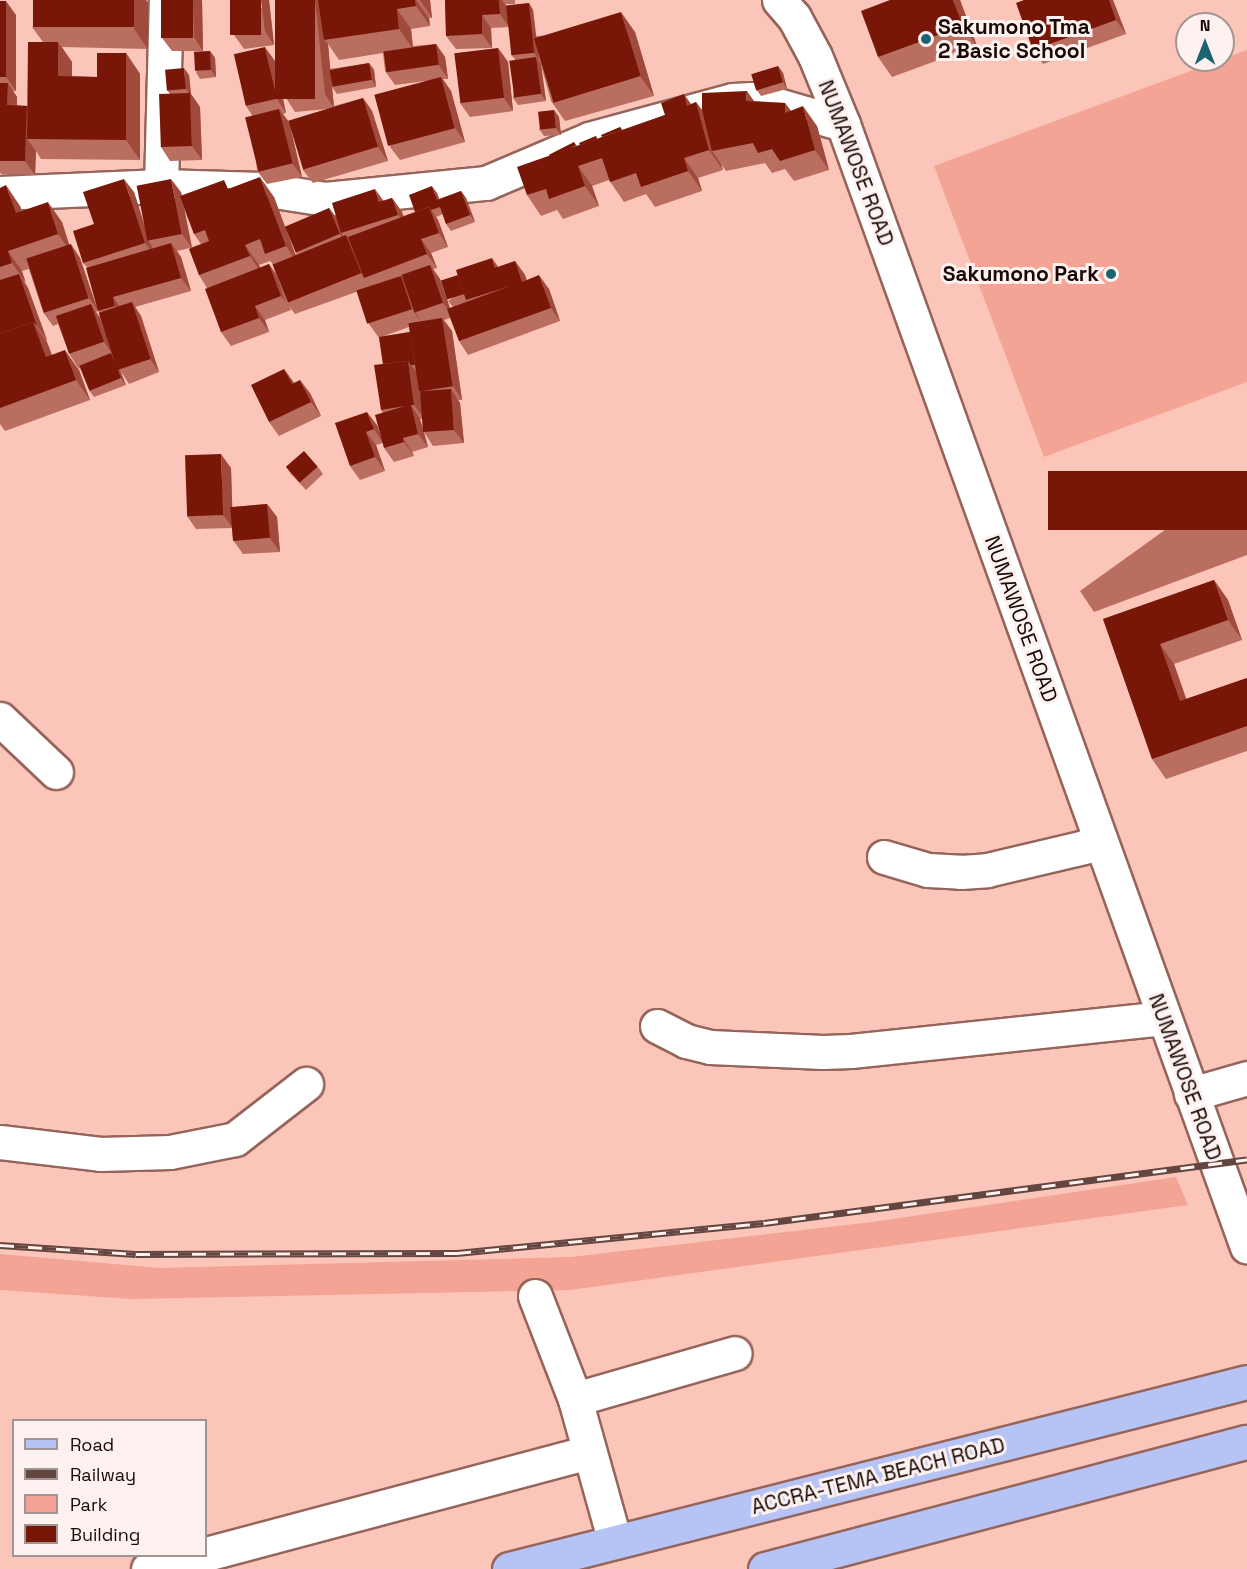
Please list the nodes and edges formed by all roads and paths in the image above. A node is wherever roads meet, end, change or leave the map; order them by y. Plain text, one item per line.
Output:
1 (166, 0) edge
2 (779, 0) edge
3 (843, 124) junction
4 (161, 186) junction
5 (0, 193) edge
6 (0, 719) edge
7 (56, 772) dead end
8 (1101, 843) junction
9 (884, 857) dead end
10 (1164, 1018) junction
11 (657, 1026) dead end
12 (1247, 1078) edge
13 (306, 1084) dead end
14 (1191, 1094) junction
15 (0, 1142) edge
16 (1247, 1247) edge
17 (534, 1296) dead end
18 (735, 1353) dead end
19 (1247, 1382) edge
20 (575, 1399) junction
21 (1247, 1442) edge
22 (589, 1452) junction
23 (615, 1542) junction
24 (207, 1554) edge
25 (195, 1557) edge
26 (148, 1569) edge
27 (509, 1569) edge
28 (765, 1569) edge

1 - 4 street
2 - 3 street, NUMAWOSE ROAD
3 - 4 street
3 - 8 street, NUMAWOSE ROAD
4 - 5 street
6 - 7 street
8 - 9 street
8 - 10 street, NUMAWOSE ROAD
10 - 11 street
10 - 14 street, NUMAWOSE ROAD
12 - 14 street
13 - 15 street
14 - 16 street, NUMAWOSE ROAD
17 - 20 street
18 - 20 street
19 - 23 main road, ACCRA-TEMA BEACH ROAD
20 - 22 street
21 - 28 main road
22 - 23 street
22 - 24 street
23 - 27 main road, ACCRA-TEMA BEACH ROAD
25 - 26 street

